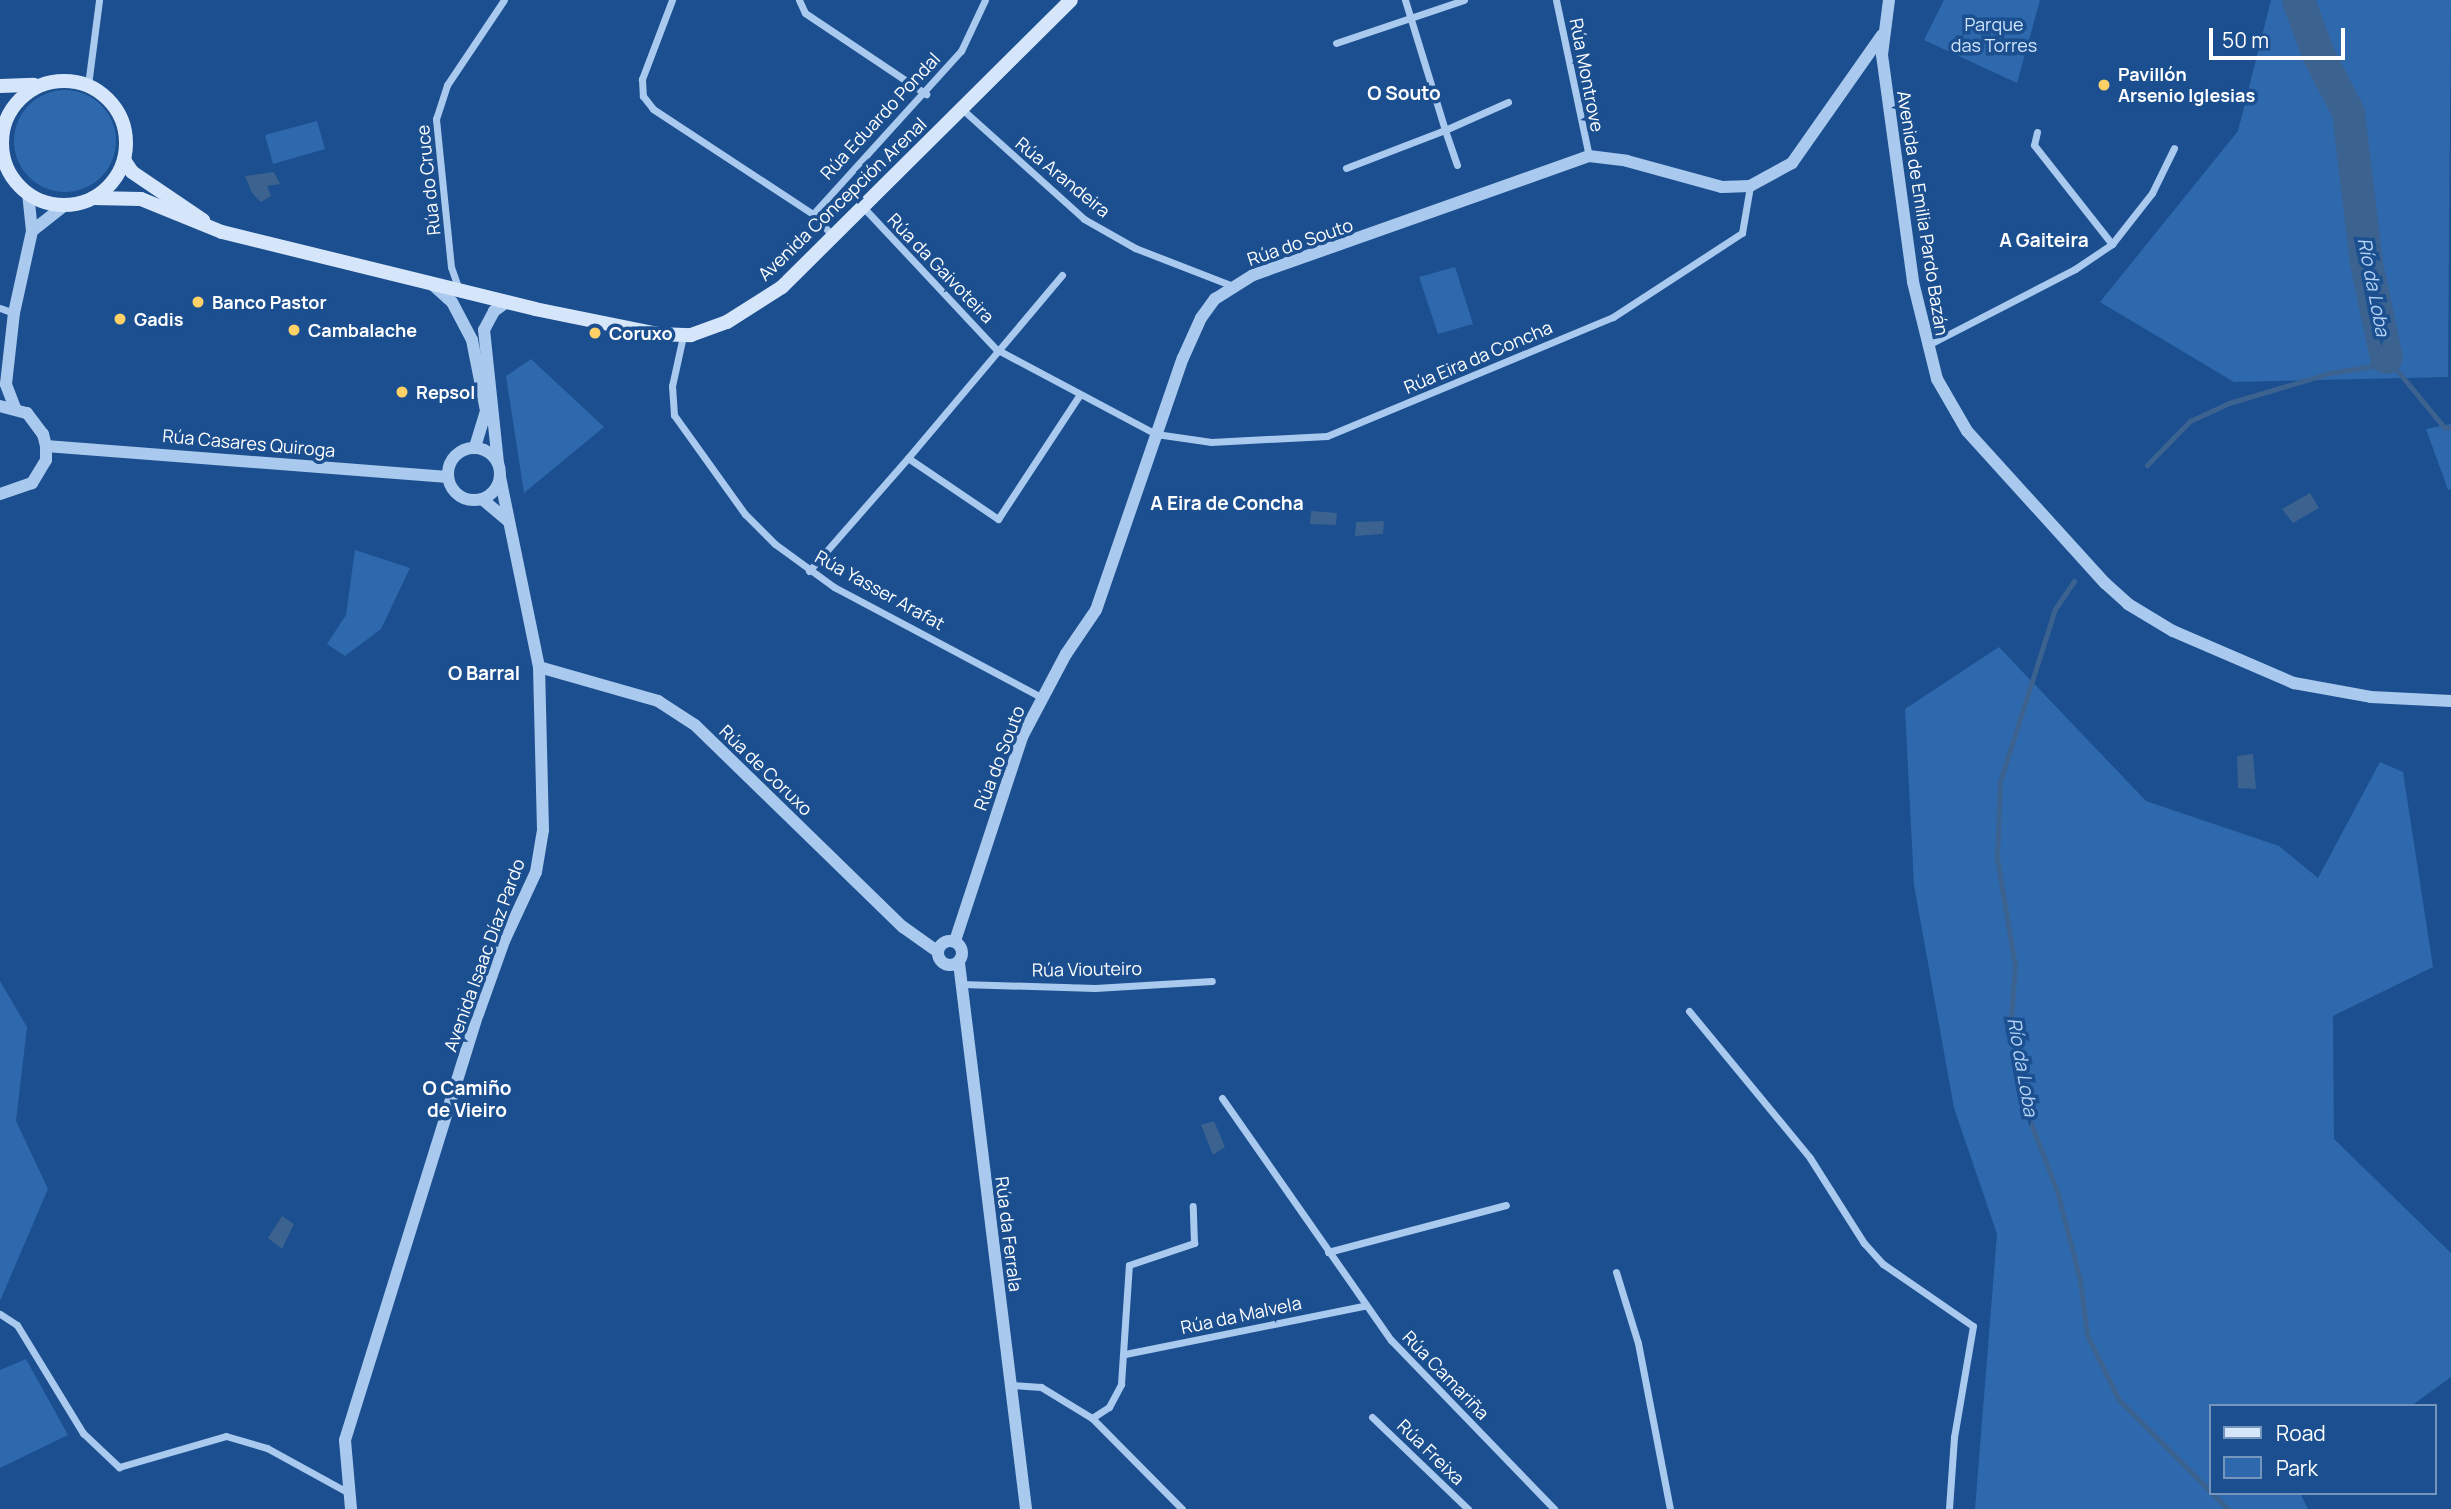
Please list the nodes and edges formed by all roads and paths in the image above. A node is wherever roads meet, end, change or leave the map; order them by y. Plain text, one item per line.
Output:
1 (99, 0) edge
2 (504, 0) edge
3 (672, 0) edge
4 (799, 0) edge
5 (985, 0) edge
6 (1071, 0) edge
7 (1405, 0) edge
8 (1464, 0) edge
9 (1556, 0) edge
10 (1889, 0) edge
11 (1410, 19) junction
12 (1882, 35) junction
13 (1336, 43) dead end
14 (43, 84) junction
15 (88, 85) junction
16 (0, 86) edge
17 (926, 93) junction
18 (1508, 102) dead end
19 (961, 109) junction
20 (2, 121) edge
21 (1445, 130) junction
22 (2037, 132) dead end
23 (2174, 148) dead end
24 (1589, 156) junction
25 (124, 160) junction
26 (1457, 165) dead end
27 (1346, 168) dead end
28 (1750, 186) junction
29 (28, 194) junction
30 (93, 198) junction
31 (65, 205) junction
32 (863, 207) junction
33 (813, 214) junction
34 (32, 231) junction
35 (222, 232) junction
36 (834, 236) junction
37 (2112, 243) junction
38 (1062, 275) dead end
39 (433, 285) junction
40 (1233, 286) junction
41 (460, 291) junction
42 (507, 302) junction
43 (0, 308) edge
44 (14, 313) junction
45 (683, 336) junction
46 (1926, 346) junction
47 (996, 349) junction
48 (3, 389) edge
49 (1080, 394) junction
50 (0, 406) edge
51 (15, 408) junction
52 (1156, 434) junction
53 (46, 446) junction
54 (475, 447) junction
55 (908, 458) junction
56 (498, 463) junction
57 (448, 477) junction
58 (500, 477) junction
59 (0, 494) edge
60 (482, 499) junction
61 (510, 523) junction
62 (809, 571) junction
63 (539, 667) junction
64 (1041, 697) junction
65 (2451, 701) edge
66 (955, 941) junction
67 (938, 952) junction
68 (959, 963) junction
69 (1212, 981) dead end
70 (961, 984) junction
71 (1689, 1011) dead end
72 (1222, 1098) dead end
73 (1506, 1205) dead end
74 (1193, 1206) dead end
75 (1328, 1252) junction
76 (1616, 1272) dead end
77 (1364, 1306) junction
78 (0, 1314) edge
79 (1125, 1354) junction
80 (1011, 1385) junction
81 (1372, 1417) dead end
82 (1092, 1418) junction
83 (349, 1493) junction
84 (351, 1509) edge
85 (1026, 1509) edge
86 (1182, 1509) edge
87 (1468, 1509) edge
88 (1554, 1509) edge
89 (1670, 1509) edge
90 (1949, 1509) edge

1 - 15 street
2 - 41 street, Rúa do Cruce
3 - 33 street
4 - 17 street
5 - 17 street, Rúa Eduardo Pondal
6 - 19 main road, Avenida Concepción Arenal
7 - 11 street
8 - 11 street
9 - 24 street, Rúa Montrove
10 - 12 street, Avenida de Emilia Pardo Bazán
11 - 13 street
11 - 21 street
12 - 28 street
12 - 46 street, Avenida de Emilia Pardo Bazán
14 - 15 main road
14 - 16 main road
14 - 20 main road
15 - 25 main road
17 - 33 street, Rúa Eduardo Pondal
18 - 21 street
19 - 32 main road, Avenida Concepción Arenal
19 - 40 street, Rúa Arandeira
20 - 29 main road
21 - 26 street
21 - 27 street
22 - 37 street
23 - 37 street
24 - 28 street, Rúa do Souto
24 - 40 street, Rúa do Souto
25 - 30 main road
25 - 35 main road
28 - 52 street, Rúa Eira da Concha
29 - 31 main road
29 - 34 street
30 - 31 main road
30 - 35 main road
31 - 34 street
32 - 36 main road, Avenida Concepción Arenal
32 - 47 street, Rúa da Gaivoteira
33 - 36 street
34 - 44 street
35 - 39 main road, Avenida Concepción Arenal
36 - 45 main road, Avenida Concepción Arenal
37 - 46 street
38 - 47 street, Rúa da Gaivoteira
39 - 41 main road, Avenida Concepción Arenal
39 - 54 street
40 - 52 street, Rúa do Souto
41 - 42 main road, Avenida Concepción Arenal
42 - 45 main road, Avenida Concepción Arenal
42 - 56 street
43 - 44 street
44 - 48 street
45 - 62 street, Rúa Yasser Arafat
46 - 65 street, Avenida de Emilia Pardo Bazán
47 - 49 street, Rúa da Gaivoteira
47 - 55 street, Rúa da Gaivoteira
48 - 51 street
49 - 52 street, Rúa da Gaivoteira
49 - 55 street
50 - 51 street
51 - 53 street
52 - 64 street, Rúa do Souto
53 - 57 street, Rúa Casares Quiroga
53 - 59 street
54 - 56 street
54 - 57 street
55 - 62 street, Rúa da Gaivoteira
56 - 58 street
57 - 60 street
58 - 60 street
58 - 61 street, Avenida Isaac Díaz Pardo
60 - 61 street
61 - 63 street, Avenida Isaac Díaz Pardo
62 - 64 street, Rúa Yasser Arafat
63 - 67 street, Rúa de Coruxo
63 - 83 street, Avenida Isaac Díaz Pardo
64 - 66 street, Rúa do Souto
66 - 67 street
66 - 68 street
67 - 68 street
68 - 70 street, Rúa da Ferrala
69 - 70 street, Rúa Viouteiro
70 - 80 street, Rúa da Ferrala
71 - 90 street
72 - 75 street, Rúa Camariña
73 - 75 street
74 - 79 street
75 - 77 street, Rúa Camariña
76 - 89 street
77 - 79 street, Rúa da Malvela
77 - 88 street, Rúa Camariña
78 - 83 street
79 - 82 street
80 - 82 street
80 - 85 street, Rúa da Ferrala
81 - 87 street, Rúa Freixa
82 - 86 street
83 - 84 street, Avenida Isaac Díaz Pardo

